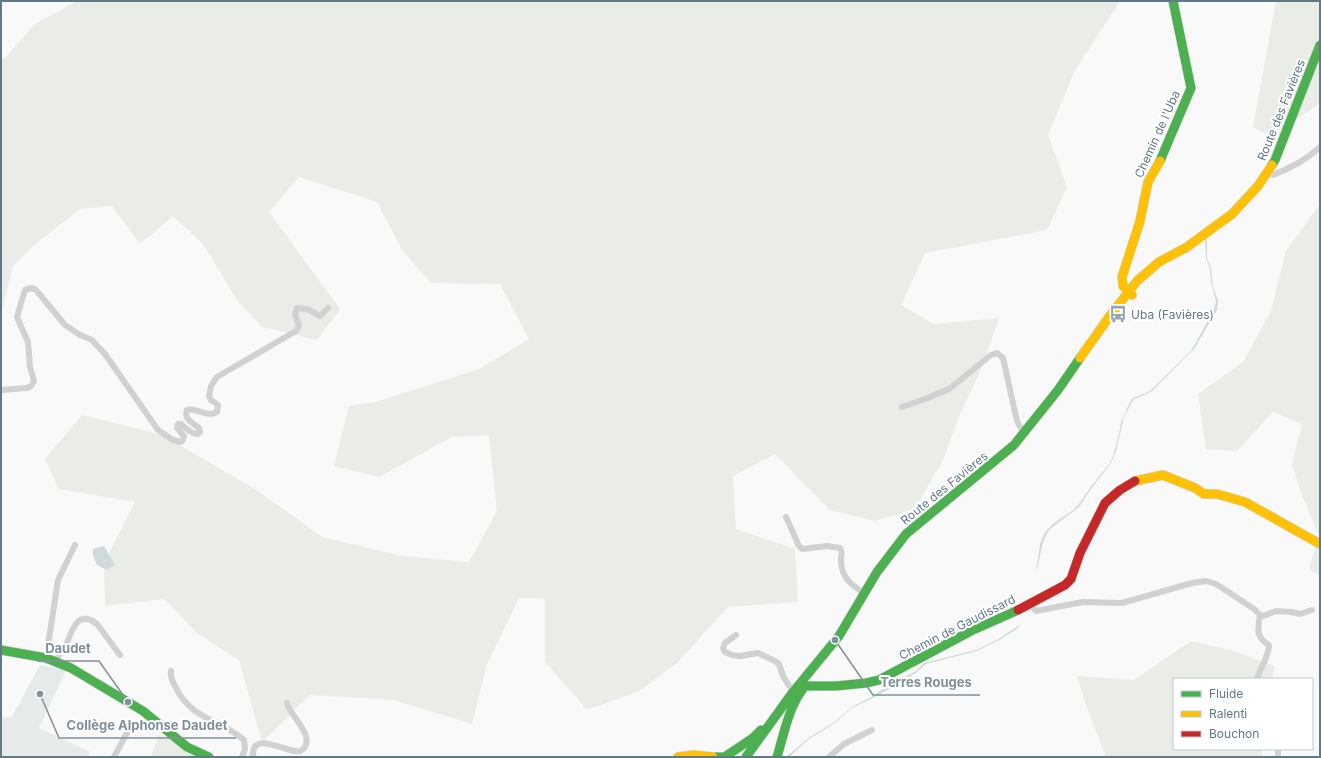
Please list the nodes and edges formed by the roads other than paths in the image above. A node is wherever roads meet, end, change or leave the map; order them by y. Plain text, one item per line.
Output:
1 (1173, 1) edge
2 (1320, 45) edge
3 (1320, 147) edge
4 (1268, 173) junction
5 (1130, 293) junction
6 (328, 308) dead end
7 (1, 390) edge
8 (902, 408) dead end
9 (1026, 431) junction
10 (786, 517) dead end
11 (1320, 544) edge
12 (75, 545) dead end
13 (864, 593) junction
14 (1030, 604) junction
15 (1312, 610) dead end
16 (1260, 615) junction
17 (736, 635) dead end
18 (1, 650) edge
19 (120, 656) dead end
20 (46, 658) junction
21 (56, 661) junction
22 (171, 671) dead end
23 (1257, 678) edge
24 (793, 692) junction
25 (287, 703) dead end
26 (774, 718) junction
27 (872, 730) dead end
28 (127, 733) dead end
29 (690, 756) edge
30 (114, 757) edge
31 (209, 757) edge
32 (242, 757) edge
33 (253, 757) edge
34 (678, 757) edge
35 (714, 757) edge
36 (727, 757) edge
37 (746, 757) edge
38 (777, 757) edge
39 (829, 757) edge

1 - 5 main road, Chemin de l'Uba
2 - 4 main road, Route des Favières
3 - 4 street
4 - 5 main road, Route des Favières
5 - 9 main road, Route des Favières
6 - 7 street
8 - 9 street
9 - 13 main road, Route des Favières
10 - 13 street
11 - 14 main road
12 - 20 street
13 - 24 main road, Route des Favières
14 - 16 street
14 - 38 main road, Chemin de Gaudissard
15 - 16 street
16 - 23 street
17 - 24 street
18 - 20 main road
19 - 21 street
20 - 21 main road
21 - 31 main road
22 - 32 street
24 - 26 main road, Route des Favières
25 - 33 street
26 - 36 main road
26 - 37 main road
27 - 39 street
28 - 30 street
29 - 34 main road
29 - 35 main road
35 - 36 main road

